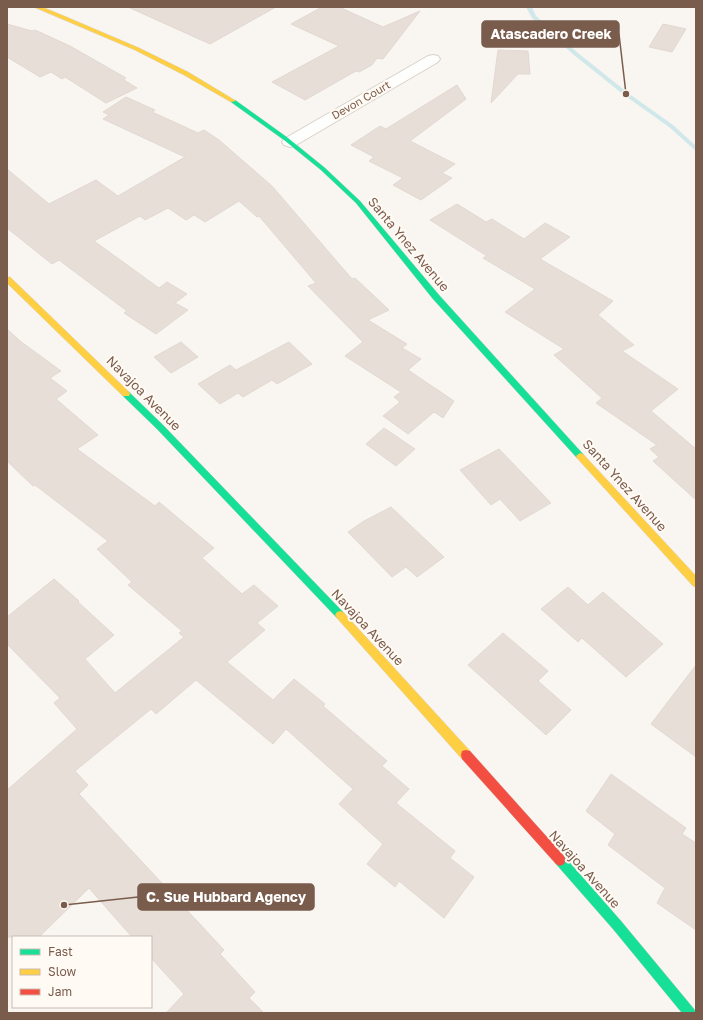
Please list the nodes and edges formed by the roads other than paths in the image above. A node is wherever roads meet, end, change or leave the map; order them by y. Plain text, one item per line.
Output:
1 (37, 7) edge
2 (433, 59) dead end
3 (290, 142) junction
4 (7, 279) edge
5 (696, 583) edge
6 (690, 1013) edge

1 - 3 street, Santa Ynez Avenue
2 - 3 street, Devon Court
3 - 5 street, Santa Ynez Avenue
4 - 6 street, Navajoa Avenue

